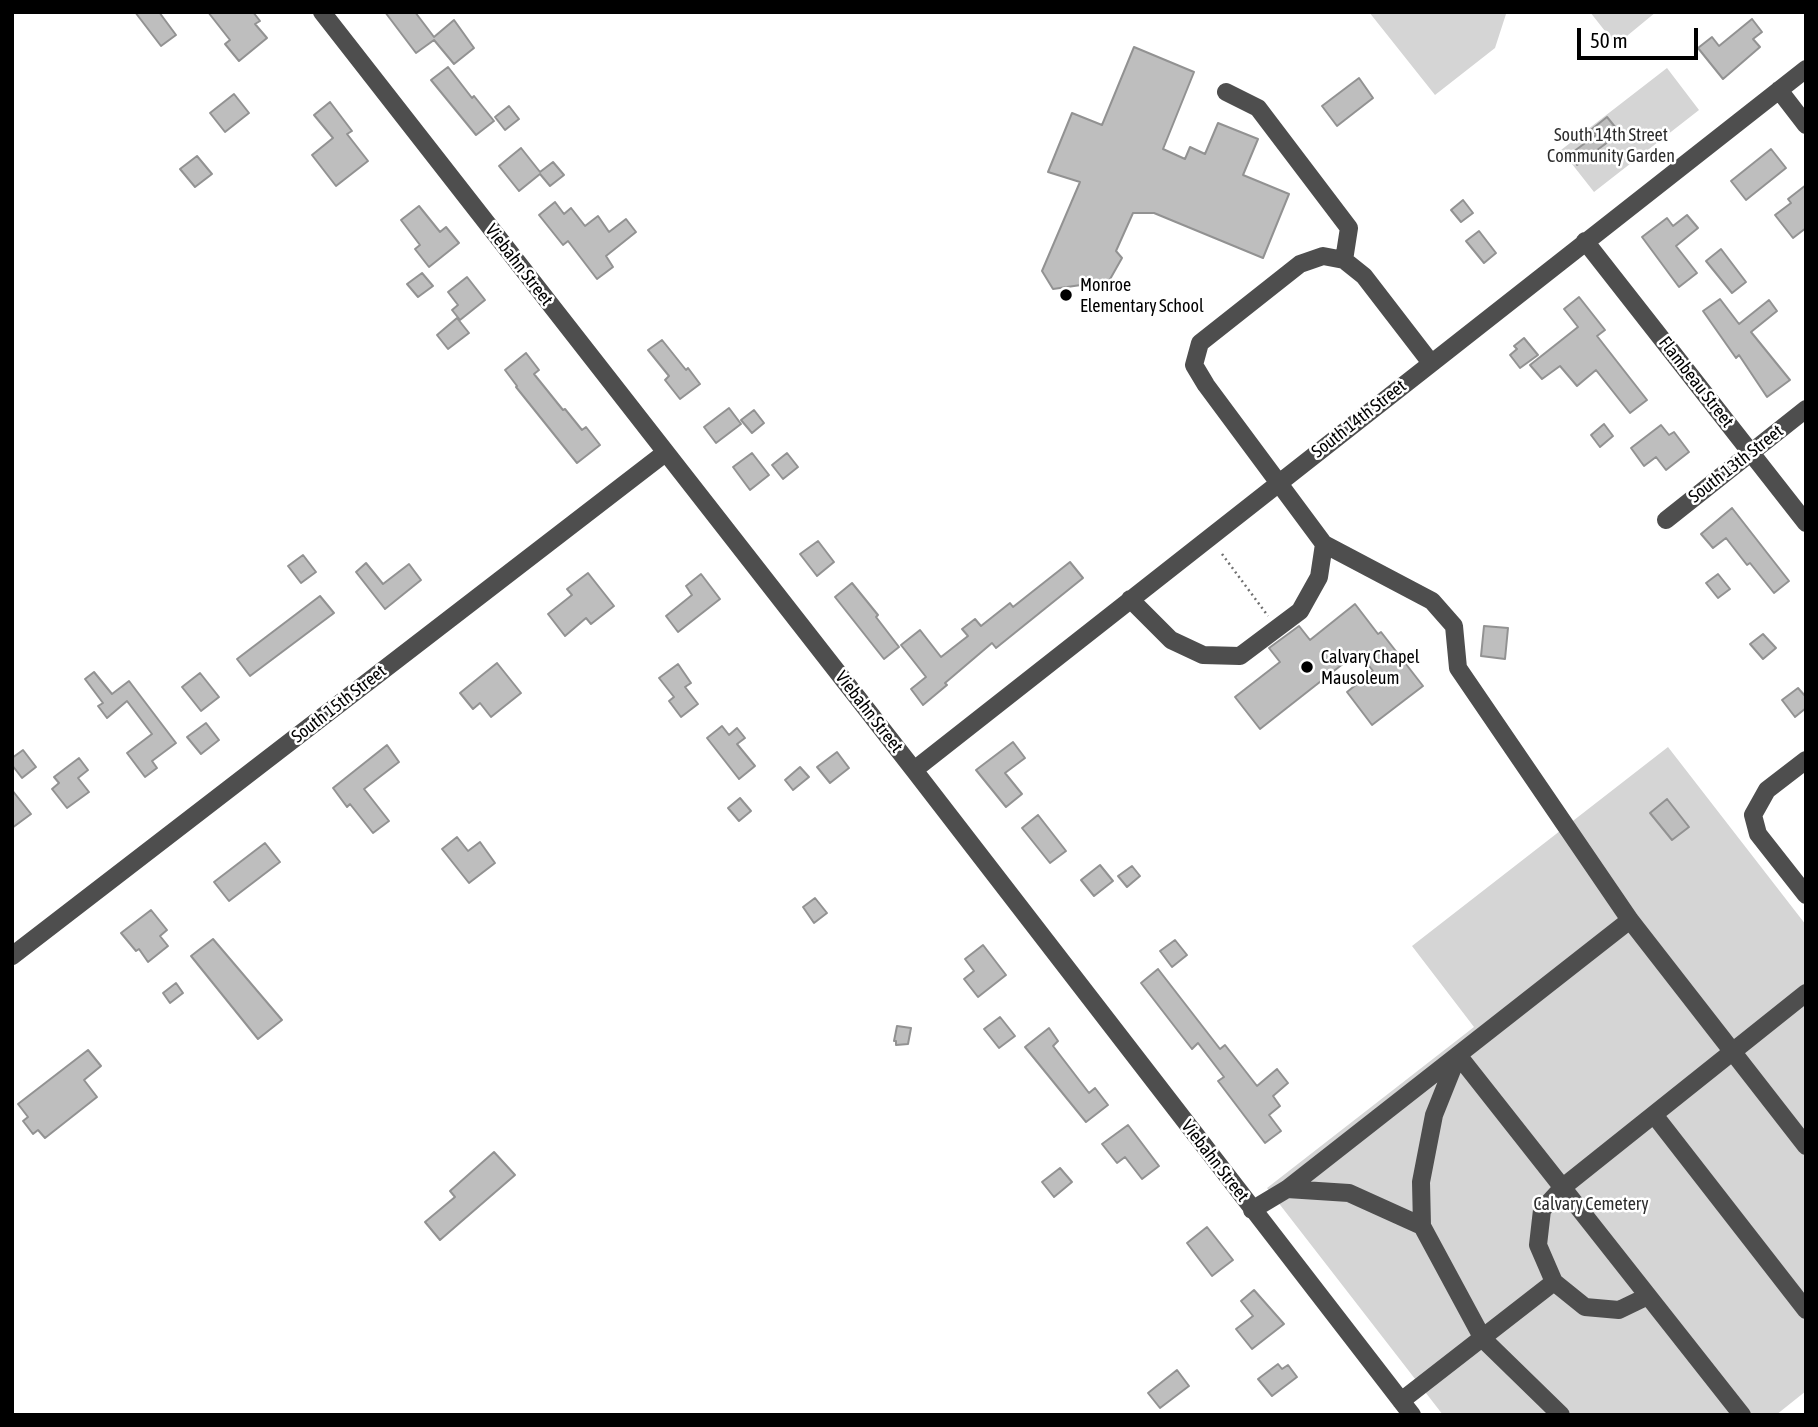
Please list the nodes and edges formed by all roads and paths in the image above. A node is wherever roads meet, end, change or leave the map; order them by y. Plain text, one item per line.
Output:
1 (322, 12) edge
2 (1806, 69) edge
3 (1779, 90) junction
4 (1226, 92) dead end
5 (1806, 125) edge
6 (1585, 242) junction
7 (1344, 260) junction
8 (1431, 363) junction
9 (1806, 409) edge
10 (1751, 452) junction
11 (665, 453) junction
12 (1279, 481) junction
13 (1666, 520) dead end
14 (1806, 523) edge
15 (1325, 544) junction
16 (1222, 554) dead end
17 (1130, 599) junction
18 (1269, 616) dead end
19 (1806, 760) edge
20 (914, 770) junction
21 (1806, 895) edge
22 (1630, 920) junction
23 (12, 956) edge
24 (1806, 993) edge
25 (1733, 1053) junction
26 (1458, 1055) junction
27 (1655, 1116) junction
28 (1806, 1146) edge
29 (1563, 1187) junction
30 (1287, 1189) junction
31 (1252, 1210) junction
32 (1422, 1226) junction
33 (1554, 1282) junction
34 (1648, 1296) junction
35 (1806, 1310) edge
36 (1483, 1339) junction
37 (1406, 1408) edge
38 (1561, 1415) edge
39 (1742, 1415) edge

1 - 11 street, Viebahn Street
2 - 3 street, South 14th Street
3 - 5 street
3 - 6 street, South 14th Street
4 - 7 street
6 - 8 street, South 14th Street
6 - 10 street, Flambeau Street
7 - 8 street
7 - 12 street
8 - 12 street, South 14th Street
9 - 10 street, South 13th Street
10 - 13 street, South 13th Street
10 - 14 street, Flambeau Street
11 - 20 street, Viebahn Street
11 - 23 street, South 15th Street
12 - 15 street
12 - 17 street, South 14th Street
15 - 17 street
15 - 22 street
16 - 18 path
17 - 20 street, South 14th Street
19 - 21 street
20 - 31 street, Viebahn Street
22 - 25 street
22 - 26 street
24 - 25 street
25 - 27 street
25 - 28 street
26 - 29 street
26 - 30 street
26 - 32 street
27 - 29 street
27 - 35 street
29 - 33 street
29 - 34 street
30 - 31 street
30 - 32 street
31 - 37 street, Viebahn Street
32 - 36 street
33 - 34 street
33 - 36 street
34 - 39 street
36 - 37 street
36 - 38 street

